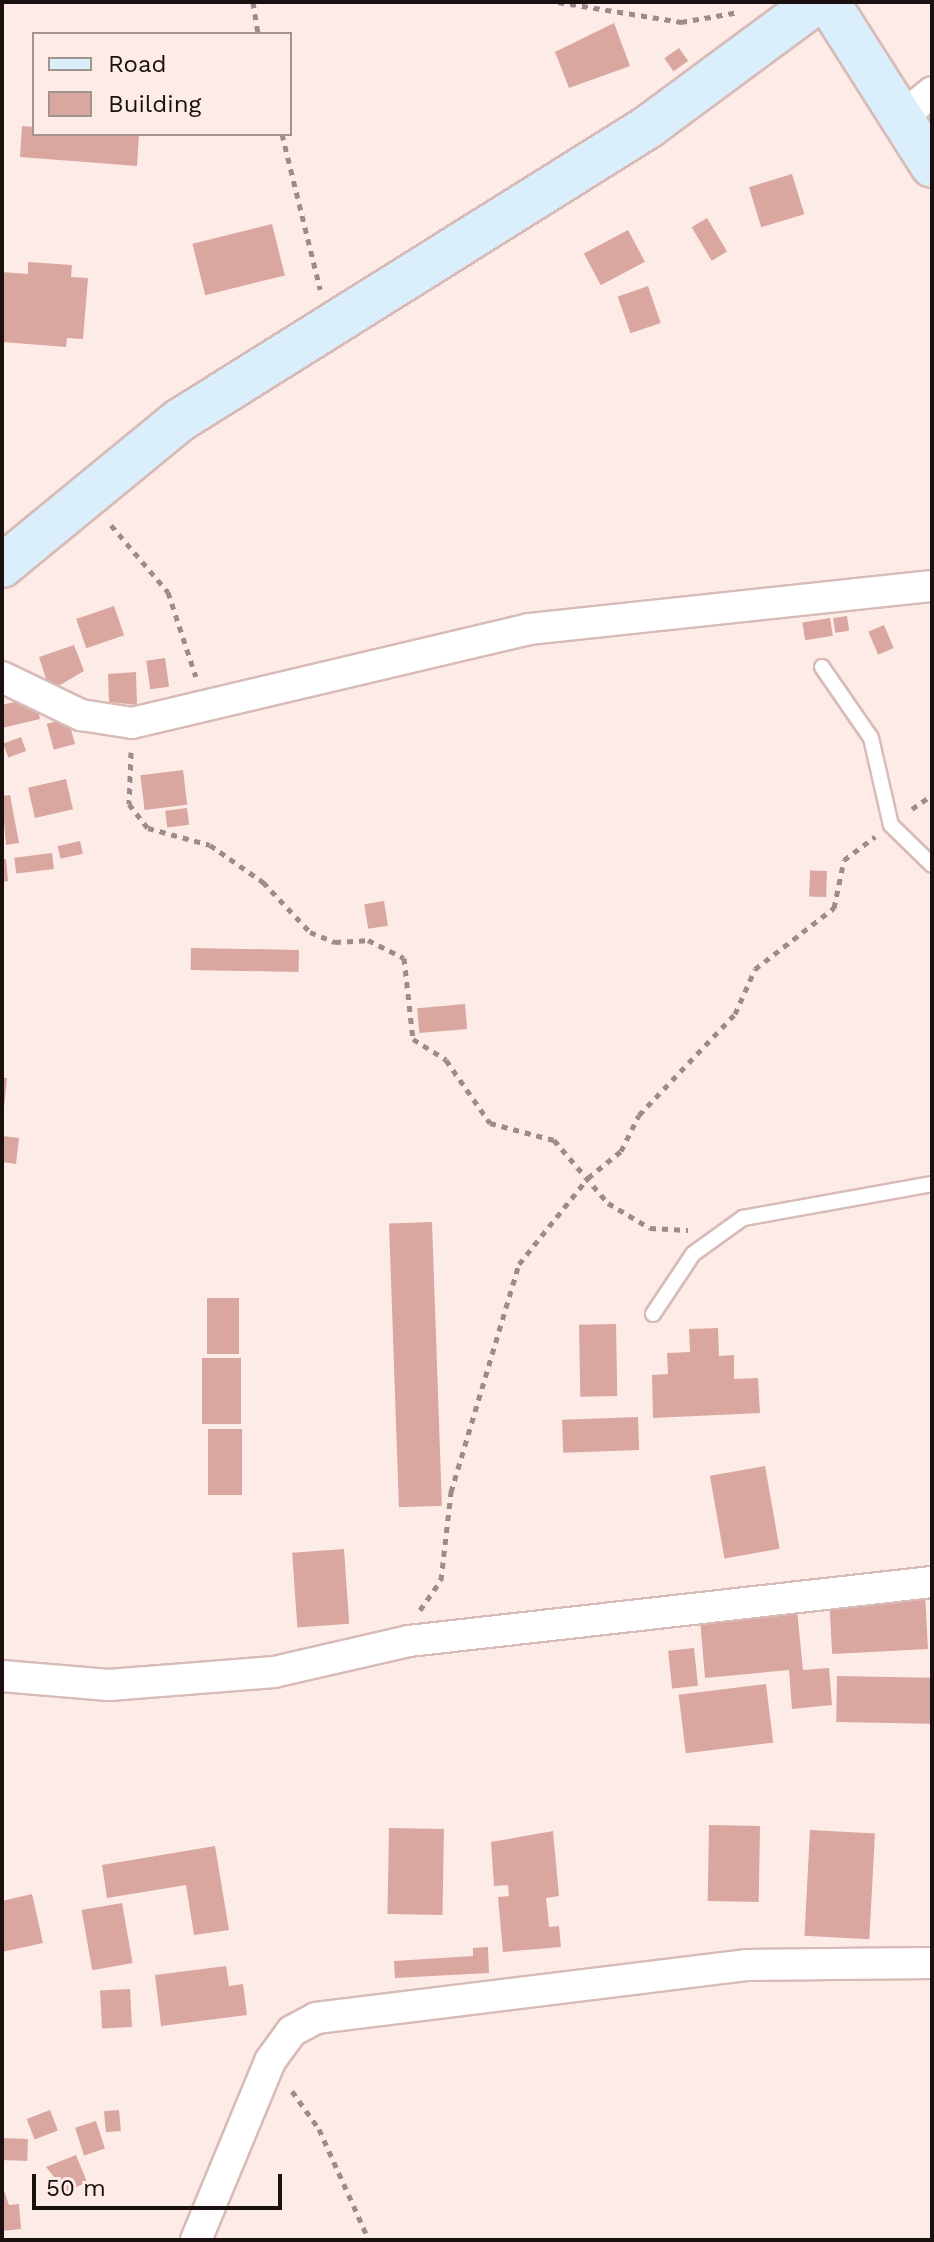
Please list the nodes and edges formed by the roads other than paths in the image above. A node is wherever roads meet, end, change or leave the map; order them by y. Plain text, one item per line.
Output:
1 (817, 2) edge
2 (828, 2) edge
3 (918, 104) edge
4 (932, 166) edge
5 (2, 566) edge
6 (932, 586) edge
7 (822, 667) dead end
8 (2, 677) edge
9 (932, 865) edge
10 (932, 1184) edge
11 (653, 1314) dead end
12 (932, 1582) edge
13 (2, 1676) edge
14 (932, 1963) edge
15 (196, 2240) edge

1 - 5 street
2 - 3 street
3 - 4 street
6 - 8 street
7 - 9 lane
10 - 11 lane
12 - 13 street
14 - 15 street

